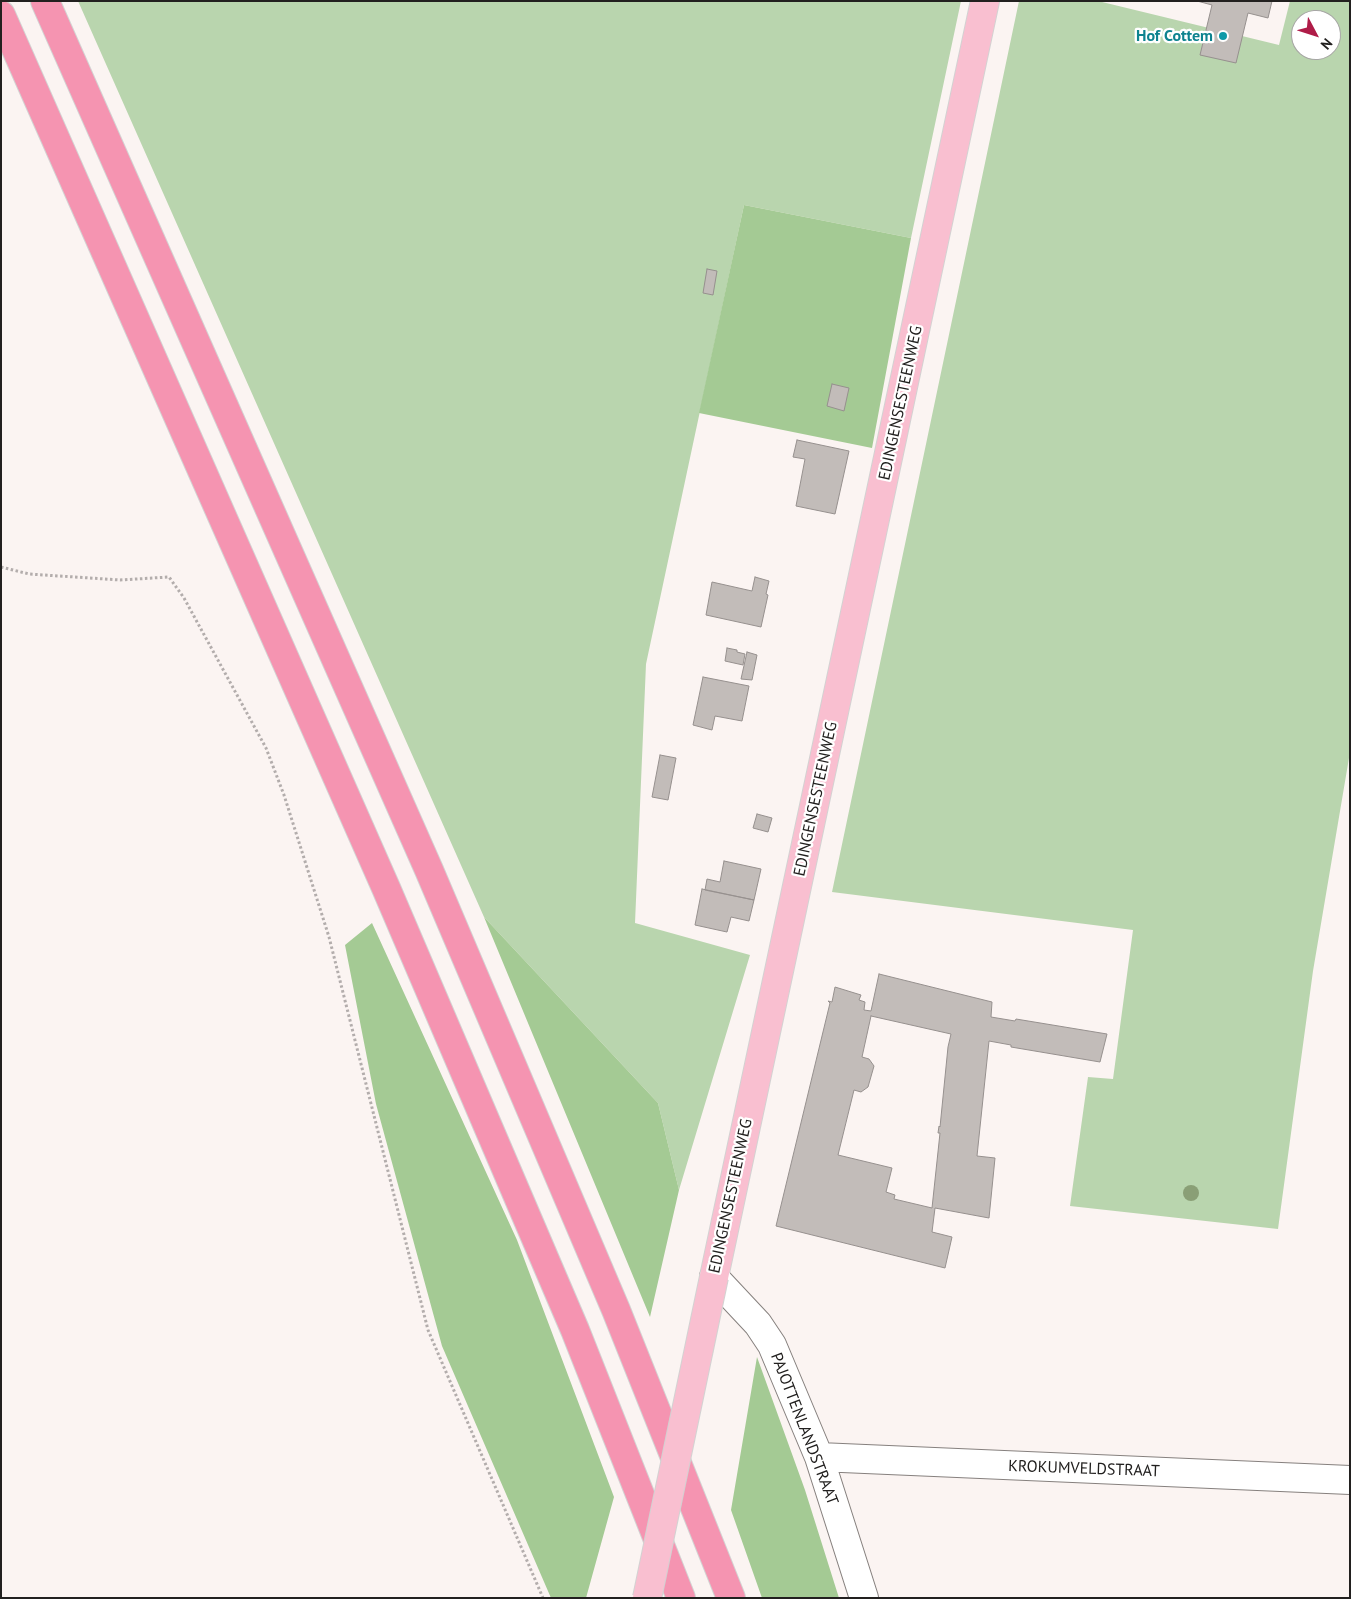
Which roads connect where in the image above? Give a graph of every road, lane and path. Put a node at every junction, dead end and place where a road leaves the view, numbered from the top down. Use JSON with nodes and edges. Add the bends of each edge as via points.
{"nodes":[{"id":1,"x":45,"y":1,"type":"edge"},
{"id":2,"x":985,"y":1,"type":"edge"},
{"id":3,"x":1,"y":15,"type":"edge"},
{"id":4,"x":1,"y":567,"type":"edge"},
{"id":5,"x":714,"y":1277,"type":"junction"},
{"id":6,"x":819,"y":1457,"type":"junction"},
{"id":7,"x":1350,"y":1480,"type":"edge"},
{"id":8,"x":543,"y":1598,"type":"edge"},
{"id":9,"x":647,"y":1598,"type":"edge"},
{"id":10,"x":681,"y":1598,"type":"edge"},
{"id":11,"x":731,"y":1598,"type":"edge"},
{"id":12,"x":864,"y":1598,"type":"edge"}],
"edges":[{"from":1,"to":11,"type":"highway","via":[[433,879],[616,1310]]},
{"from":2,"to":5,"type":"main road","name":"EDINGENSESTEENWEG"},
{"from":3,"to":10,"type":"highway","via":[[410,942],[575,1330]]},
{"from":4,"to":8,"type":"path","via":[[29,574],[120,580],[169,577],[184,598],[266,748],[329,937],[428,1330]]},
{"from":5,"to":6,"type":"street","name":"PAJOTTENLANDSTRAAT","via":[[758,1324],[772,1345]]},
{"from":5,"to":9,"type":"main road","name":"EDINGENSESTEENWEG","bridge":true},
{"from":6,"to":7,"type":"street","name":"KROKUMVELDSTRAAT"},
{"from":6,"to":12,"type":"street","name":"PAJOTTENLANDSTRAAT"}]}
